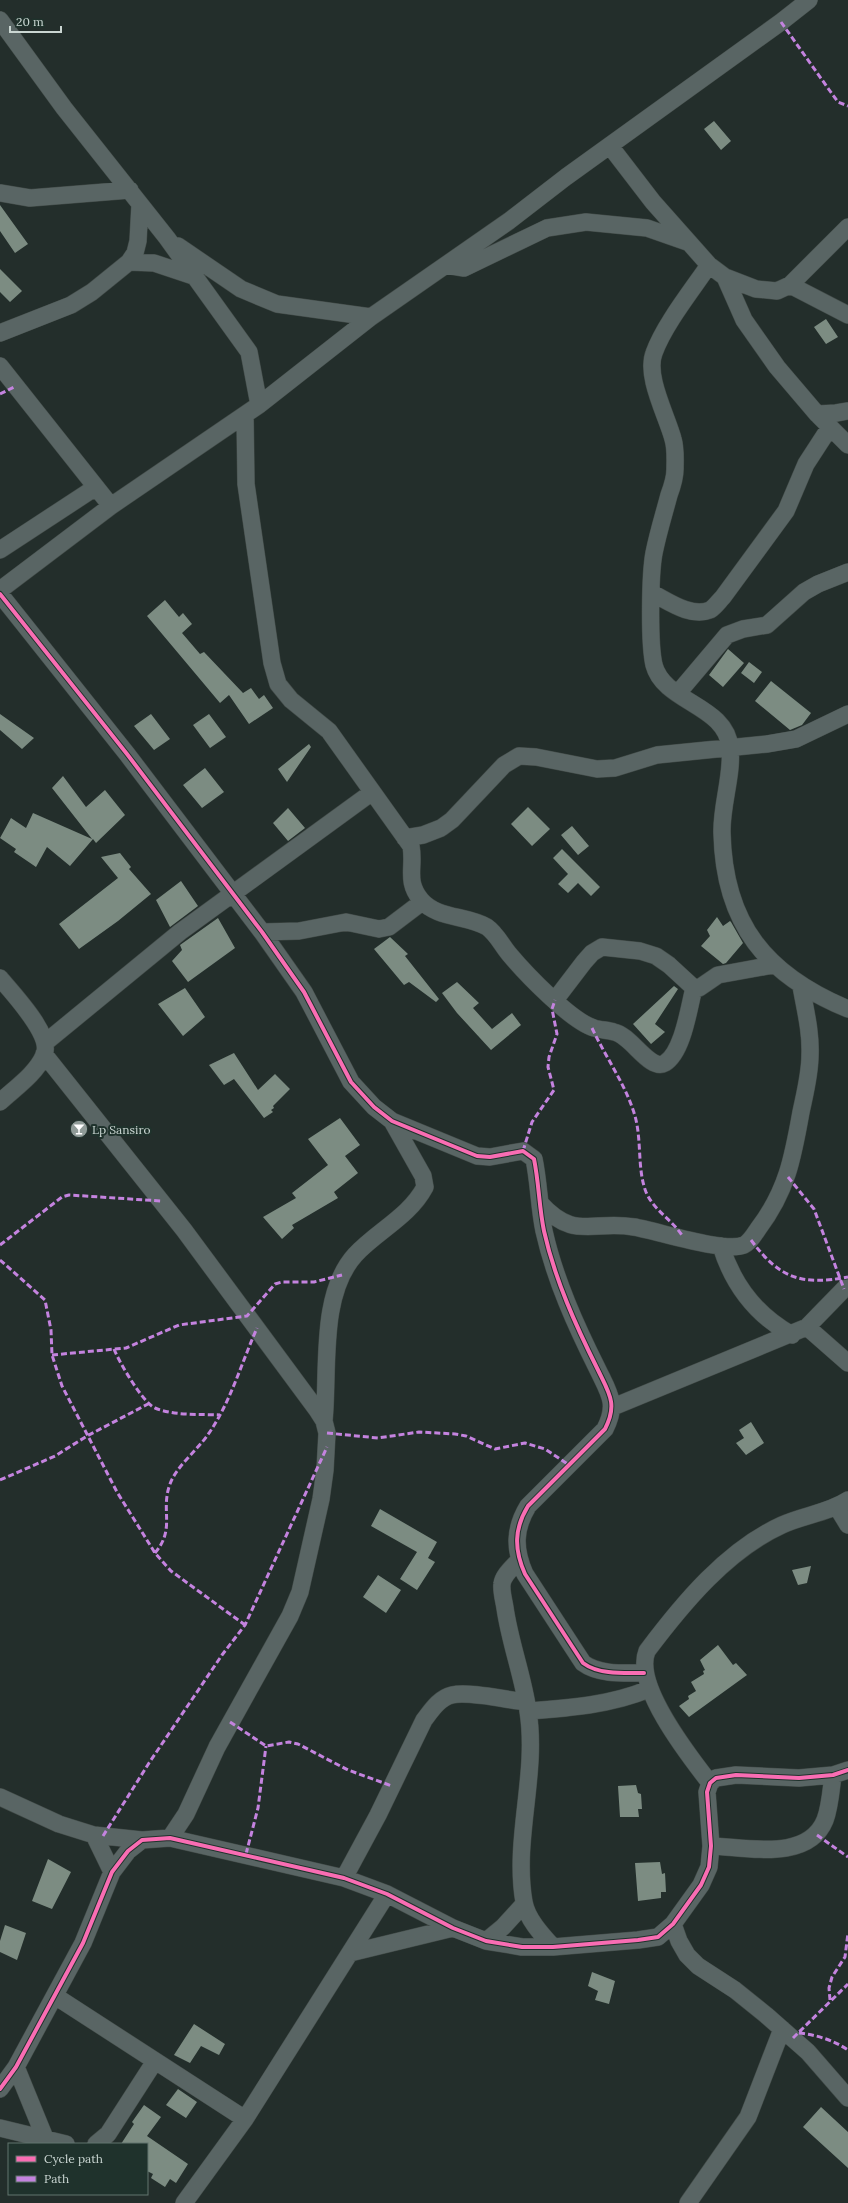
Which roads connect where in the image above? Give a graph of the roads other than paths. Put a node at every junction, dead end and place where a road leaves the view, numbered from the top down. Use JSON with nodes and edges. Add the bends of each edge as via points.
{"nodes":[{"id":1,"x":809,"y":0,"type":"edge"},
{"id":2,"x":0,"y":20,"type":"edge"},
{"id":3,"x":6,"y":42,"type":"edge"},
{"id":4,"x":610,"y":146,"type":"junction"},
{"id":5,"x":130,"y":190,"type":"junction"},
{"id":6,"x":0,"y":194,"type":"edge"},
{"id":7,"x":140,"y":204,"type":"junction"},
{"id":8,"x":509,"y":221,"type":"junction"},
{"id":9,"x":848,"y":226,"type":"edge"},
{"id":10,"x":534,"y":233,"type":"junction"},
{"id":11,"x":167,"y":238,"type":"junction"},
{"id":12,"x":689,"y":243,"type":"junction"},
{"id":13,"x":129,"y":262,"type":"junction"},
{"id":14,"x":446,"y":265,"type":"junction"},
{"id":15,"x":708,"y":265,"type":"junction"},
{"id":16,"x":193,"y":276,"type":"junction"},
{"id":17,"x":725,"y":278,"type":"junction"},
{"id":18,"x":790,"y":285,"type":"junction"},
{"id":19,"x":848,"y":315,"type":"edge"},
{"id":20,"x":371,"y":317,"type":"junction"},
{"id":21,"x":0,"y":333,"type":"edge"},
{"id":22,"x":0,"y":366,"type":"edge"},
{"id":23,"x":259,"y":405,"type":"junction"},
{"id":24,"x":848,"y":410,"type":"edge"},
{"id":25,"x":817,"y":414,"type":"junction"},
{"id":26,"x":245,"y":415,"type":"junction"},
{"id":27,"x":830,"y":427,"type":"junction"},
{"id":28,"x":848,"y":445,"type":"edge"},
{"id":29,"x":96,"y":487,"type":"junction"},
{"id":30,"x":110,"y":506,"type":"junction"},
{"id":31,"x":0,"y":550,"type":"edge"},
{"id":32,"x":848,"y":572,"type":"edge"},
{"id":33,"x":0,"y":590,"type":"edge"},
{"id":34,"x":652,"y":593,"type":"junction"},
{"id":35,"x":0,"y":594,"type":"edge"},
{"id":36,"x":678,"y":693,"type":"junction"},
{"id":37,"x":848,"y":714,"type":"edge"},
{"id":38,"x":730,"y":747,"type":"junction"},
{"id":39,"x":371,"y":793,"type":"junction"},
{"id":40,"x":405,"y":838,"type":"junction"},
{"id":41,"x":232,"y":894,"type":"junction"},
{"id":42,"x":422,"y":902,"type":"junction"},
{"id":43,"x":262,"y":932,"type":"junction"},
{"id":44,"x":773,"y":965,"type":"junction"},
{"id":45,"x":0,"y":978,"type":"edge"},
{"id":46,"x":800,"y":986,"type":"junction"},
{"id":47,"x":694,"y":988,"type":"junction"},
{"id":48,"x":555,"y":1000,"type":"junction"},
{"id":49,"x":848,"y":1009,"type":"edge"},
{"id":50,"x":45,"y":1048,"type":"junction"},
{"id":51,"x":0,"y":1102,"type":"edge"},
{"id":52,"x":392,"y":1121,"type":"junction"},
{"id":53,"x":540,"y":1203,"type":"junction"},
{"id":54,"x":720,"y":1246,"type":"junction"},
{"id":55,"x":848,"y":1288,"type":"edge"},
{"id":56,"x":800,"y":1331,"type":"junction"},
{"id":57,"x":848,"y":1364,"type":"edge"},
{"id":58,"x":613,"y":1407,"type":"junction"},
{"id":59,"x":324,"y":1420,"type":"junction"},
{"id":60,"x":842,"y":1504,"type":"edge"},
{"id":61,"x":848,"y":1525,"type":"edge"},
{"id":62,"x":519,"y":1560,"type":"junction"},
{"id":63,"x":647,"y":1681,"type":"junction"},
{"id":64,"x":527,"y":1707,"type":"junction"},
{"id":65,"x":841,"y":1772,"type":"edge"},
{"id":66,"x":710,"y":1783,"type":"junction"},
{"id":67,"x":0,"y":1797,"type":"edge"},
{"id":68,"x":94,"y":1835,"type":"junction"},
{"id":69,"x":170,"y":1838,"type":"junction"},
{"id":70,"x":142,"y":1840,"type":"junction"},
{"id":71,"x":711,"y":1846,"type":"junction"},
{"id":72,"x":112,"y":1872,"type":"junction"},
{"id":73,"x":344,"y":1878,"type":"junction"},
{"id":74,"x":387,"y":1894,"type":"junction"},
{"id":75,"x":524,"y":1904,"type":"junction"},
{"id":76,"x":673,"y":1924,"type":"junction"},
{"id":77,"x":453,"y":1928,"type":"junction"},
{"id":78,"x":486,"y":1941,"type":"junction"},
{"id":79,"x":553,"y":1947,"type":"junction"},
{"id":80,"x":350,"y":1953,"type":"junction"},
{"id":81,"x":55,"y":1996,"type":"junction"},
{"id":82,"x":782,"y":2029,"type":"junction"},
{"id":83,"x":155,"y":2061,"type":"junction"},
{"id":84,"x":16,"y":2067,"type":"junction"},
{"id":85,"x":0,"y":2089,"type":"edge"},
{"id":86,"x":848,"y":2098,"type":"edge"},
{"id":87,"x":245,"y":2119,"type":"junction"},
{"id":88,"x":0,"y":2128,"type":"edge"},
{"id":89,"x":45,"y":2138,"type":"junction"},
{"id":90,"x":62,"y":2143,"type":"edge"},
{"id":91,"x":97,"y":2143,"type":"edge"},
{"id":92,"x":184,"y":2203,"type":"edge"},
{"id":93,"x":688,"y":2203,"type":"edge"}],
"edges":[{"from":1,"to":4,"type":"street"},
{"from":2,"to":3,"type":"street"},
{"from":3,"to":5,"type":"street","via":[[64,108]]},
{"from":4,"to":8,"type":"street"},
{"from":4,"to":12,"type":"street","via":[[653,202]]},
{"from":5,"to":6,"type":"street","via":[[30,198]]},
{"from":5,"to":7,"type":"street"},
{"from":7,"to":11,"type":"street"},
{"from":7,"to":13,"type":"street","via":[[138,240]]},
{"from":8,"to":10,"type":"street"},
{"from":8,"to":14,"type":"street"},
{"from":9,"to":18,"type":"street"},
{"from":10,"to":12,"type":"street","via":[[547,228],[586,222],[647,228]]},
{"from":10,"to":14,"type":"street","via":[[464,268]]},
{"from":11,"to":16,"type":"street"},
{"from":11,"to":20,"type":"street","via":[[240,289],[277,304]]},
{"from":12,"to":15,"type":"street"},
{"from":13,"to":16,"type":"street","via":[[154,263]]},
{"from":13,"to":21,"type":"street","via":[[92,292],[71,305]]},
{"from":14,"to":20,"type":"street"},
{"from":15,"to":17,"type":"street"},
{"from":15,"to":34,"type":"street","via":[[653,354],[652,373],[674,442],[675,472],[654,555]]},
{"from":16,"to":23,"type":"street","via":[[250,352]]},
{"from":17,"to":18,"type":"street","via":[[756,289],[777,291]]},
{"from":17,"to":25,"type":"street","via":[[744,320],[777,367]]},
{"from":18,"to":19,"type":"street"},
{"from":20,"to":23,"type":"street"},
{"from":22,"to":29,"type":"street"},
{"from":23,"to":26,"type":"street"},
{"from":24,"to":25,"type":"street","via":[[836,414]]},
{"from":25,"to":27,"type":"street"},
{"from":26,"to":30,"type":"street"},
{"from":26,"to":39,"type":"street","via":[[246,484],[272,663],[278,684],[291,700],[329,731]]},
{"from":27,"to":28,"type":"street"},
{"from":27,"to":34,"type":"street","via":[[806,464],[786,511],[723,597],[711,609],[700,613],[685,609]]},
{"from":29,"to":30,"type":"street"},
{"from":29,"to":31,"type":"street"},
{"from":30,"to":33,"type":"street"},
{"from":32,"to":36,"type":"street","via":[[804,592],[767,625],[727,635]]},
{"from":34,"to":36,"type":"street","via":[[654,667],[663,681]]},
{"from":35,"to":41,"type":"street","via":[[127,754]]},
{"from":36,"to":38,"type":"street","via":[[724,728]]},
{"from":37,"to":38,"type":"street","via":[[796,740]]},
{"from":38,"to":40,"type":"street","via":[[657,755],[596,769],[519,756],[504,765],[452,820],[435,830]]},
{"from":38,"to":44,"type":"street","via":[[722,833],[730,894],[742,926]]},
{"from":39,"to":40,"type":"street"},
{"from":39,"to":41,"type":"street"},
{"from":40,"to":42,"type":"street","via":[[411,846],[410,880]]},
{"from":41,"to":43,"type":"street"},
{"from":41,"to":50,"type":"street","via":[[180,932]]},
{"from":42,"to":43,"type":"street","via":[[389,927],[379,929],[346,922],[299,931]]},
{"from":42,"to":48,"type":"street","via":[[438,912],[488,928],[530,977]]},
{"from":43,"to":52,"type":"street","via":[[304,992],[351,1082],[374,1107]]},
{"from":44,"to":46,"type":"street"},
{"from":44,"to":47,"type":"street","via":[[718,975],[699,988]]},
{"from":45,"to":50,"type":"street","via":[[37,1026]]},
{"from":46,"to":49,"type":"street"},
{"from":46,"to":54,"type":"street","via":[[809,1026],[810,1055],[788,1176],[775,1203],[751,1240],[736,1247]]},
{"from":47,"to":48,"type":"street","via":[[656,956],[640,951],[602,947],[584,962]]},
{"from":47,"to":48,"type":"street","via":[[683,1032],[676,1048],[665,1063],[658,1065],[651,1062],[624,1036],[592,1028]]},
{"from":50,"to":51,"type":"street","via":[[34,1070]]},
{"from":50,"to":59,"type":"street"},
{"from":52,"to":53,"type":"street","via":[[477,1156],[523,1151],[528,1153],[534,1159]]},
{"from":52,"to":59,"type":"street","via":[[423,1176],[425,1187],[410,1207],[354,1256],[342,1275],[330,1319]]},
{"from":53,"to":54,"type":"street","via":[[566,1225],[633,1226]]},
{"from":53,"to":58,"type":"street","via":[[555,1270]]},
{"from":54,"to":56,"type":"street","via":[[734,1278],[761,1314],[776,1326]]},
{"from":55,"to":56,"type":"street"},
{"from":56,"to":57,"type":"street"},
{"from":56,"to":58,"type":"street","via":[[745,1351]]},
{"from":58,"to":62,"type":"street","via":[[605,1429],[528,1506],[517,1533]]},
{"from":59,"to":69,"type":"street","via":[[327,1447],[321,1499],[300,1592],[290,1616],[217,1746],[186,1814]]},
{"from":60,"to":61,"type":"street"},
{"from":60,"to":63,"type":"street","via":[[783,1524],[757,1538],[727,1562],[702,1586],[651,1645],[644,1659]]},
{"from":62,"to":63,"type":"street","via":[[525,1574],[583,1663],[590,1668]]},
{"from":62,"to":64,"type":"street","via":[[501,1585]]},
{"from":63,"to":64,"type":"street","via":[[634,1695],[607,1702]]},
{"from":63,"to":66,"type":"street","via":[[688,1755]]},
{"from":64,"to":73,"type":"street","via":[[465,1695],[451,1696],[434,1706],[424,1720]]},
{"from":64,"to":75,"type":"street","via":[[530,1752],[521,1876]]},
{"from":65,"to":66,"type":"street","via":[[799,1778],[736,1774],[716,1778]]},
{"from":65,"to":71,"type":"street","via":[[825,1820],[817,1835],[806,1843],[786,1849]]},
{"from":66,"to":71,"type":"street","via":[[707,1792]]},
{"from":67,"to":68,"type":"street","via":[[59,1824]]},
{"from":68,"to":70,"type":"street"},
{"from":68,"to":72,"type":"street"},
{"from":69,"to":70,"type":"street"},
{"from":69,"to":73,"type":"street"},
{"from":70,"to":72,"type":"street","via":[[128,1851]]},
{"from":71,"to":76,"type":"street","via":[[709,1866],[702,1885]]},
{"from":72,"to":81,"type":"street","via":[[93,1921]]},
{"from":73,"to":74,"type":"street"},
{"from":74,"to":77,"type":"street"},
{"from":74,"to":80,"type":"street"},
{"from":75,"to":78,"type":"street"},
{"from":75,"to":79,"type":"street","via":[[530,1918]]},
{"from":76,"to":79,"type":"street","via":[[658,1937]]},
{"from":76,"to":82,"type":"street","via":[[686,1955],[753,2003]]},
{"from":77,"to":78,"type":"street"},
{"from":77,"to":80,"type":"street"},
{"from":78,"to":79,"type":"street","via":[[522,1947]]},
{"from":80,"to":87,"type":"street"},
{"from":81,"to":83,"type":"street"},
{"from":81,"to":84,"type":"street"},
{"from":82,"to":86,"type":"street","via":[[808,2052]]},
{"from":82,"to":93,"type":"street","via":[[748,2117]]},
{"from":83,"to":87,"type":"street"},
{"from":83,"to":91,"type":"street","via":[[108,2134]]},
{"from":84,"to":85,"type":"street"},
{"from":84,"to":89,"type":"street"},
{"from":87,"to":92,"type":"street"},
{"from":88,"to":89,"type":"street"},
{"from":89,"to":90,"type":"street"}]}
